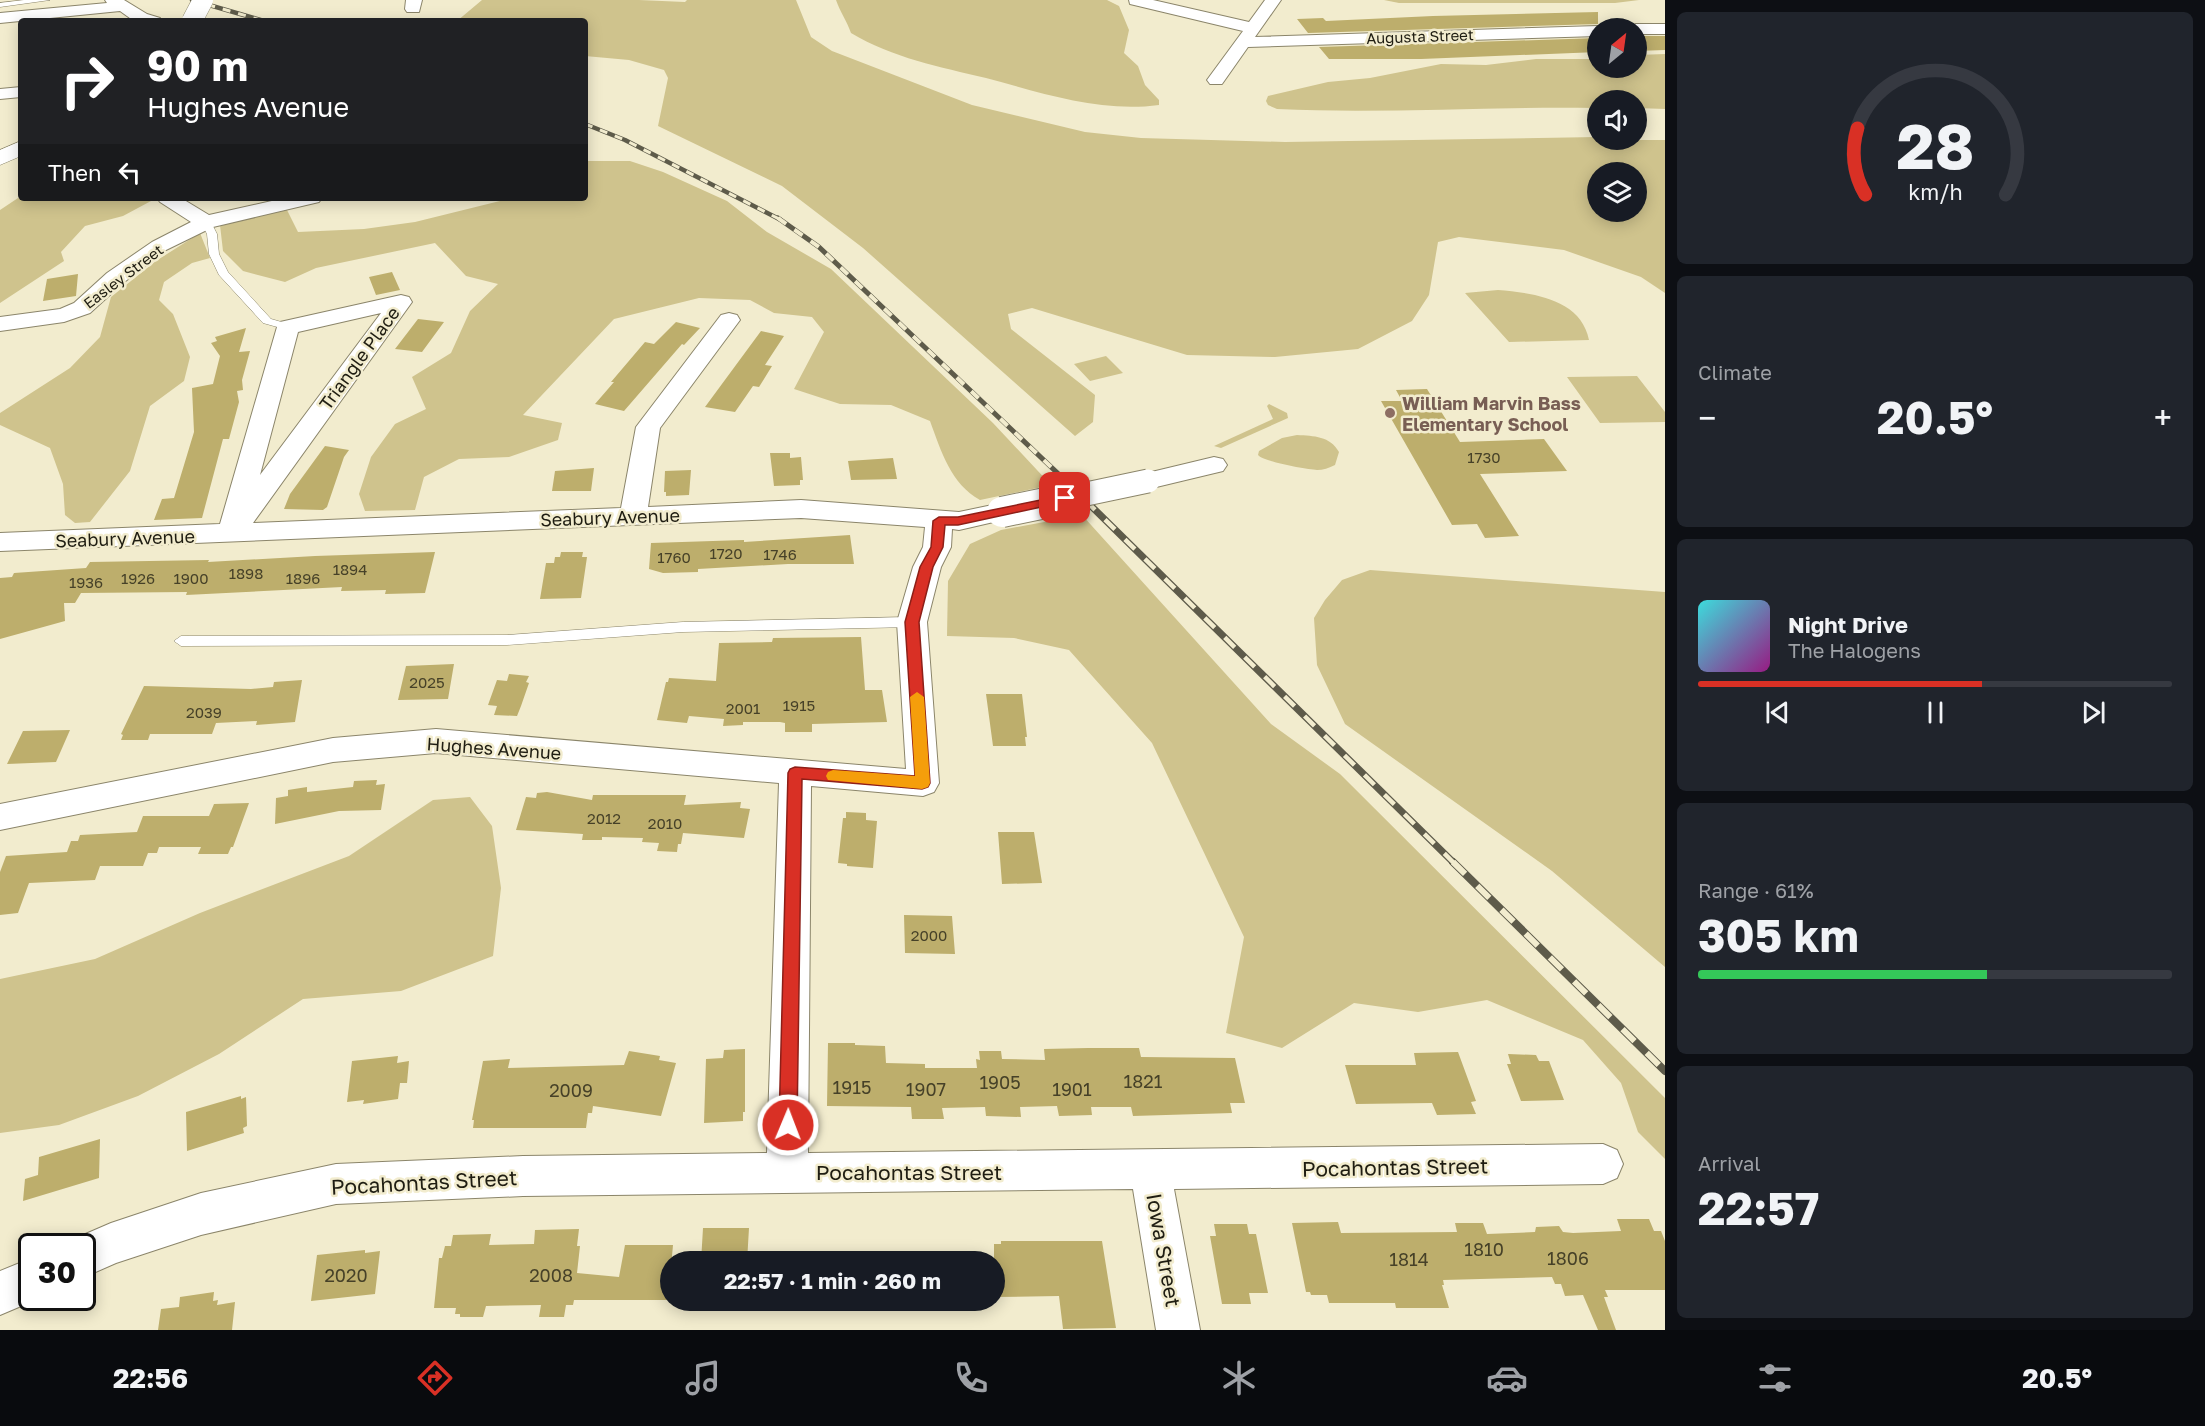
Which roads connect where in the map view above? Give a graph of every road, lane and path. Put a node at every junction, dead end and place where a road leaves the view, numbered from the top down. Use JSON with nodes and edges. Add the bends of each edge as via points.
{"nodes":[{"id":1,"x":46,"y":0,"type":"edge"},
{"id":2,"x":203,"y":0,"type":"edge"},
{"id":3,"x":1273,"y":0,"type":"edge"},
{"id":4,"x":1136,"y":1,"type":"edge"},
{"id":5,"x":119,"y":3,"type":"edge"},
{"id":6,"x":0,"y":9,"type":"edge"},
{"id":7,"x":141,"y":18,"type":"edge"},
{"id":8,"x":194,"y":18,"type":"edge"},
{"id":9,"x":1665,"y":28,"type":"edge"},
{"id":10,"x":1647,"y":29,"type":"edge"},
{"id":11,"x":1587,"y":31,"type":"edge"},
{"id":12,"x":1248,"y":35,"type":"junction"},
{"id":13,"x":1216,"y":80,"type":"dead end"},
{"id":14,"x":18,"y":92,"type":"edge"},
{"id":15,"x":0,"y":94,"type":"edge"},
{"id":16,"x":18,"y":149,"type":"edge"},
{"id":17,"x":0,"y":159,"type":"edge"},
{"id":18,"x":172,"y":201,"type":"edge"},
{"id":19,"x":299,"y":201,"type":"edge"},
{"id":20,"x":206,"y":222,"type":"junction"},
{"id":21,"x":729,"y":320,"type":"dead end"},
{"id":22,"x":0,"y":324,"type":"edge"},
{"id":23,"x":288,"y":327,"type":"junction"},
{"id":24,"x":1214,"y":465,"type":"dead end"},
{"id":25,"x":633,"y":516,"type":"junction"},
{"id":26,"x":939,"y":521,"type":"junction"},
{"id":27,"x":231,"y":534,"type":"junction"},
{"id":28,"x":0,"y":542,"type":"edge"},
{"id":29,"x":912,"y":622,"type":"junction"},
{"id":30,"x":182,"y":641,"type":"dead end"},
{"id":31,"x":795,"y":773,"type":"junction"},
{"id":32,"x":0,"y":817,"type":"edge"},
{"id":33,"x":1603,"y":1164,"type":"dead end"},
{"id":34,"x":1150,"y":1170,"type":"junction"},
{"id":35,"x":787,"y":1173,"type":"junction"},
{"id":36,"x":96,"y":1251,"type":"edge"},
{"id":37,"x":18,"y":1285,"type":"edge"},
{"id":38,"x":0,"y":1293,"type":"edge"},
{"id":39,"x":1178,"y":1330,"type":"edge"}],
"edges":[{"from":1,"to":6,"type":"lane"},
{"from":2,"to":8,"type":"main road","bridge":true},
{"from":3,"to":12,"type":"street"},
{"from":4,"to":12,"type":"street","name":"Augusta Street"},
{"from":5,"to":6,"type":"street"},
{"from":5,"to":7,"type":"street"},
{"from":9,"to":10,"type":"street"},
{"from":11,"to":12,"type":"street","name":"Augusta Street"},
{"from":12,"to":13,"type":"street"},
{"from":14,"to":15,"type":"street"},
{"from":16,"to":17,"type":"main road"},
{"from":18,"to":20,"type":"street"},
{"from":19,"to":20,"type":"street","name":"Easley Street"},
{"from":20,"to":22,"type":"street","name":"Easley Street","via":[[159,246],[82,308],[64,315]]},
{"from":20,"to":23,"type":"lane","via":[[223,273],[267,321]]},
{"from":21,"to":25,"type":"street","via":[[648,427]]},
{"from":23,"to":27,"type":"street"},
{"from":23,"to":27,"type":"street","name":"Triangle Place","via":[[401,302]]},
{"from":24,"to":26,"type":"street","name":"Seabury Avenue","bridge":true,"via":[[958,521]]},
{"from":25,"to":26,"type":"street","name":"Seabury Avenue","via":[[801,509]]},
{"from":25,"to":27,"type":"street","name":"Seabury Avenue"},
{"from":26,"to":29,"type":"street","via":[[937,547],[927,567]]},
{"from":27,"to":28,"type":"street","name":"Seabury Avenue"},
{"from":29,"to":30,"type":"lane","via":[[683,627],[507,640]]},
{"from":29,"to":31,"type":"street","name":"Hughes Avenue","via":[[922,783]]},
{"from":31,"to":32,"type":"street","name":"Hughes Avenue","via":[[436,741],[333,750]]},
{"from":31,"to":35,"type":"street"},
{"from":33,"to":34,"type":"street","name":"Pocahontas Street"},
{"from":34,"to":35,"type":"street","name":"Pocahontas Street"},
{"from":34,"to":39,"type":"street","name":"Iowa Street"},
{"from":35,"to":36,"type":"street","name":"Pocahontas Street","via":[[523,1176],[336,1184],[201,1214]]},
{"from":37,"to":38,"type":"street"}]}
